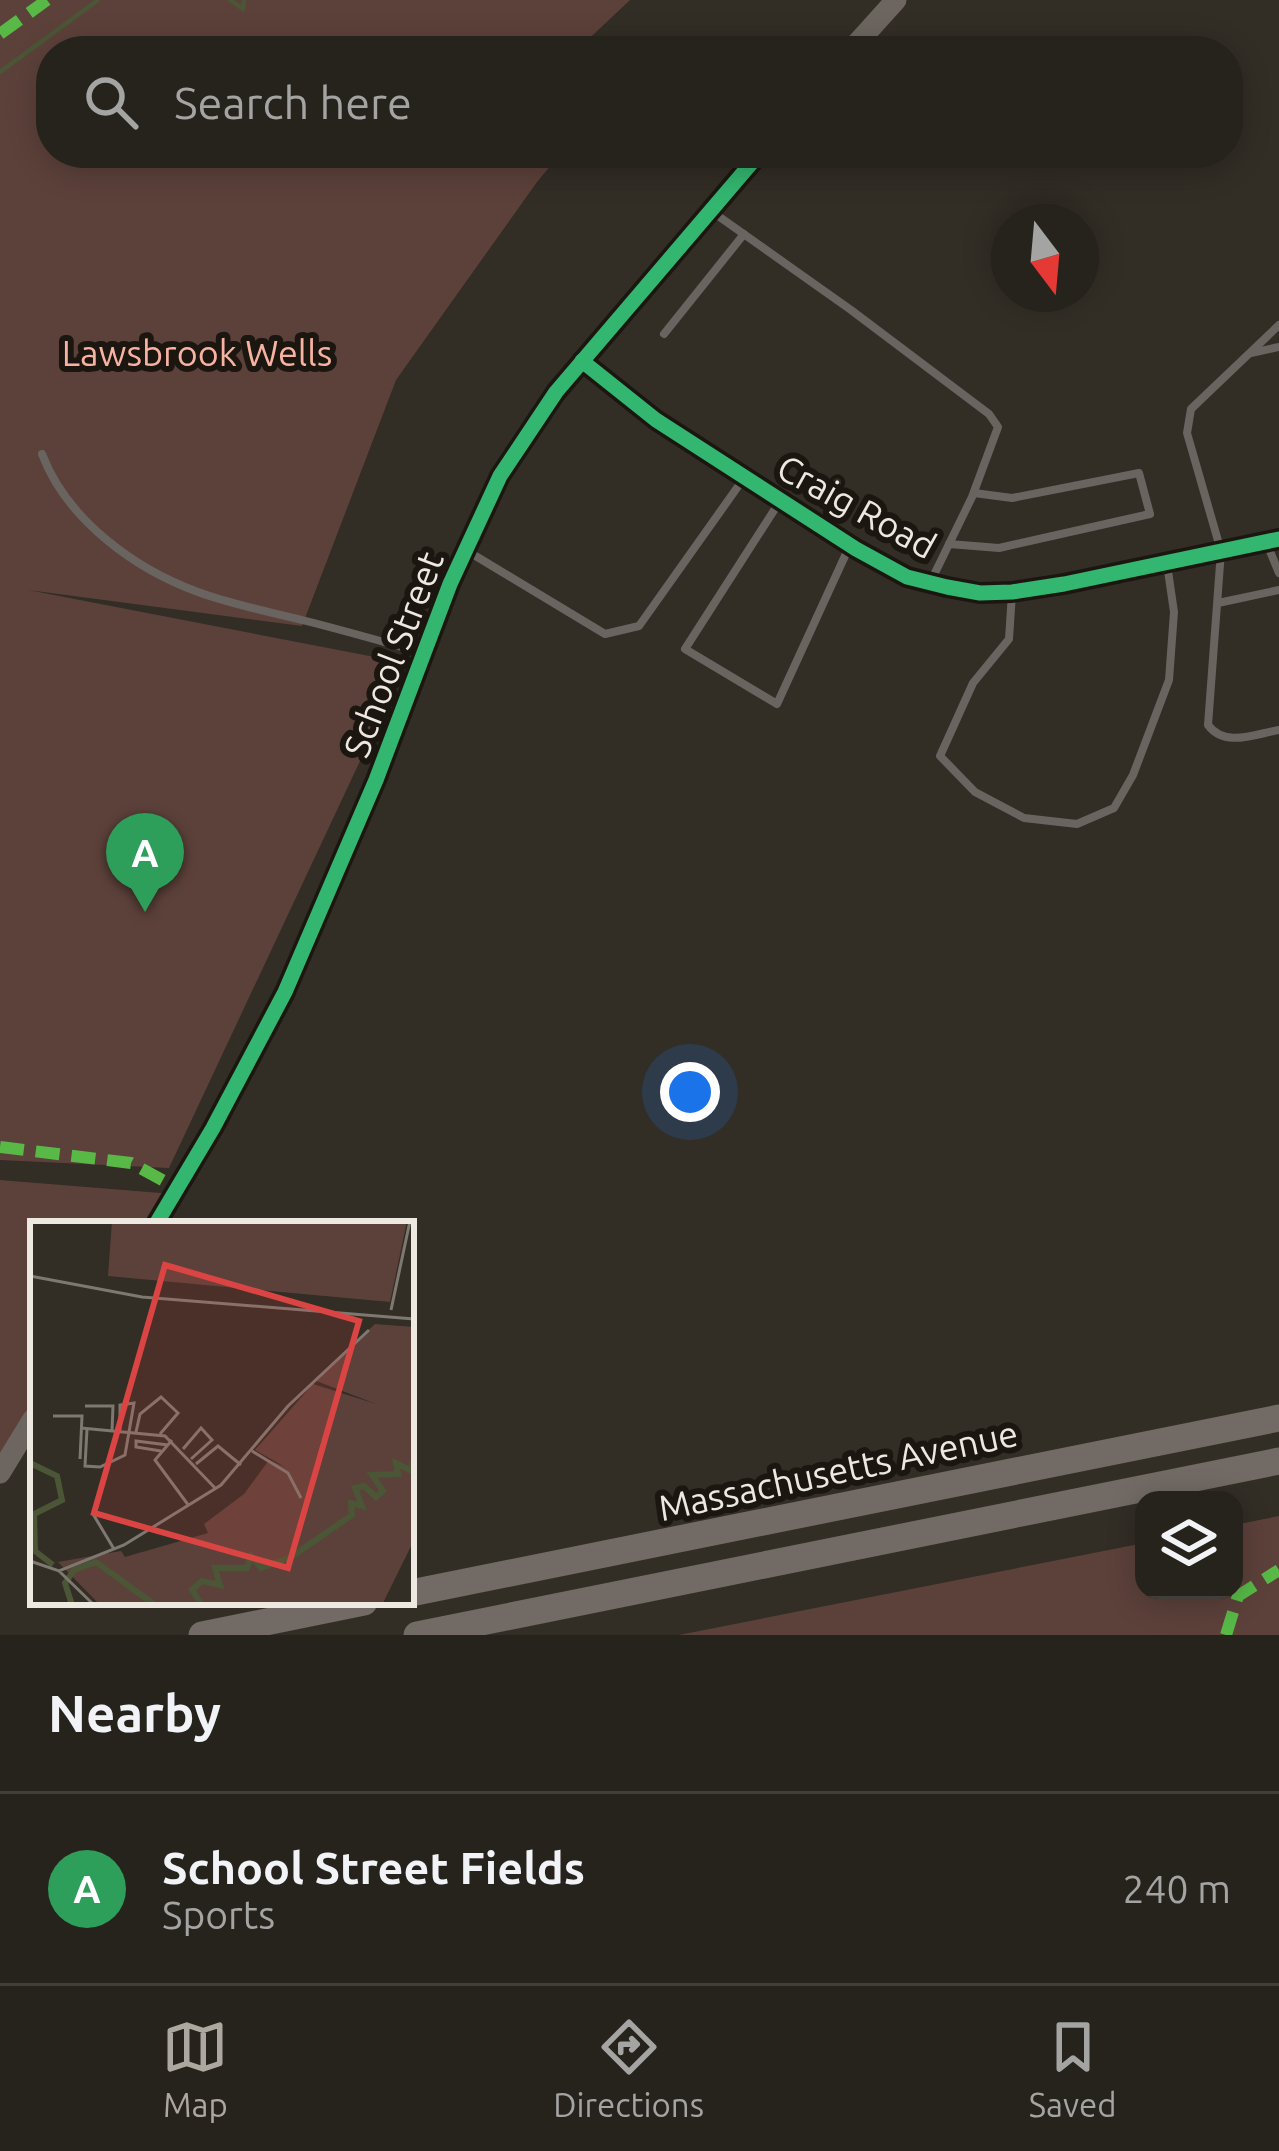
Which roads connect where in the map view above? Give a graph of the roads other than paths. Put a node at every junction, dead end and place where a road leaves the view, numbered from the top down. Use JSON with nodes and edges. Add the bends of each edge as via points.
{"nodes":[{"id":1,"x":896,"y":0,"type":"edge"},
{"id":2,"x":864,"y":36,"type":"edge"},
{"id":3,"x":747,"y":168,"type":"edge"},
{"id":4,"x":710,"y":210,"type":"junction"},
{"id":5,"x":744,"y":234,"type":"junction"},
{"id":6,"x":1279,"y":325,"type":"edge"},
{"id":7,"x":664,"y":334,"type":"dead end"},
{"id":8,"x":1279,"y":347,"type":"edge"},
{"id":9,"x":1249,"y":353,"type":"junction"},
{"id":10,"x":582,"y":361,"type":"junction"},
{"id":11,"x":42,"y":454,"type":"dead end"},
{"id":12,"x":745,"y":477,"type":"junction"},
{"id":13,"x":974,"y":493,"type":"junction"},
{"id":14,"x":781,"y":500,"type":"junction"},
{"id":15,"x":1273,"y":541,"type":"edge"},
{"id":16,"x":950,"y":544,"type":"junction"},
{"id":17,"x":850,"y":545,"type":"junction"},
{"id":18,"x":464,"y":550,"type":"junction"},
{"id":19,"x":1221,"y":551,"type":"junction"},
{"id":20,"x":1166,"y":562,"type":"junction"},
{"id":21,"x":1279,"y":573,"type":"edge"},
{"id":22,"x":931,"y":583,"type":"junction"},
{"id":23,"x":1279,"y":590,"type":"edge"},
{"id":24,"x":1012,"y":592,"type":"junction"},
{"id":25,"x":1218,"y":603,"type":"junction"},
{"id":26,"x":425,"y":653,"type":"junction"},
{"id":27,"x":1279,"y":730,"type":"edge"},
{"id":28,"x":158,"y":1221,"type":"edge"},
{"id":29,"x":1279,"y":1418,"type":"edge"},
{"id":30,"x":30,"y":1424,"type":"edge"},
{"id":31,"x":1279,"y":1461,"type":"edge"},
{"id":32,"x":0,"y":1473,"type":"edge"},
{"id":33,"x":414,"y":1591,"type":"edge"},
{"id":34,"x":349,"y":1605,"type":"edge"},
{"id":35,"x":202,"y":1635,"type":"edge"},
{"id":36,"x":417,"y":1635,"type":"edge"}],
"edges":[{"from":1,"to":2,"type":"street"},
{"from":3,"to":4,"type":"street","name":"School Street"},
{"from":4,"to":5,"type":"lane"},
{"from":4,"to":10,"type":"street","name":"School Street"},
{"from":5,"to":7,"type":"lane"},
{"from":5,"to":13,"type":"lane","via":[[988,414],[998,428]]},
{"from":6,"to":9,"type":"lane"},
{"from":8,"to":9,"type":"lane"},
{"from":9,"to":19,"type":"lane","via":[[1191,409],[1187,433]]},
{"from":10,"to":12,"type":"street","name":"Craig Road"},
{"from":10,"to":18,"type":"street","name":"School Street","via":[[524,436]]},
{"from":11,"to":26,"type":"lane","via":[[96,530],[167,580]]},
{"from":12,"to":14,"type":"street","name":"Craig Road"},
{"from":12,"to":18,"type":"lane","via":[[639,626],[605,634]]},
{"from":13,"to":16,"type":"lane"},
{"from":13,"to":16,"type":"lane","via":[[1012,497],[1139,473],[1150,514],[999,548]]},
{"from":14,"to":17,"type":"street","name":"Craig Road"},
{"from":14,"to":17,"type":"lane","via":[[685,649],[777,704]]},
{"from":15,"to":19,"type":"street","name":"Craig Road"},
{"from":15,"to":21,"type":"lane"},
{"from":16,"to":22,"type":"lane"},
{"from":17,"to":22,"type":"street","name":"Craig Road"},
{"from":18,"to":26,"type":"street","name":"School Street"},
{"from":19,"to":20,"type":"street","name":"Craig Road"},
{"from":19,"to":25,"type":"lane"},
{"from":20,"to":24,"type":"street","name":"Craig Road"},
{"from":20,"to":24,"type":"lane","via":[[1174,611],[1169,680],[1114,808],[1077,824],[1024,818],[975,792],[940,756],[973,683],[1009,638]]},
{"from":22,"to":24,"type":"street","name":"Craig Road"},
{"from":23,"to":25,"type":"lane"},
{"from":25,"to":27,"type":"lane","via":[[1208,724],[1225,738]]},
{"from":26,"to":28,"type":"street","name":"School Street","via":[[285,992]]},
{"from":29,"to":33,"type":"highway","name":"Massachusetts Avenue"},
{"from":30,"to":32,"type":"street"},
{"from":31,"to":36,"type":"highway"},
{"from":34,"to":35,"type":"highway"}]}
